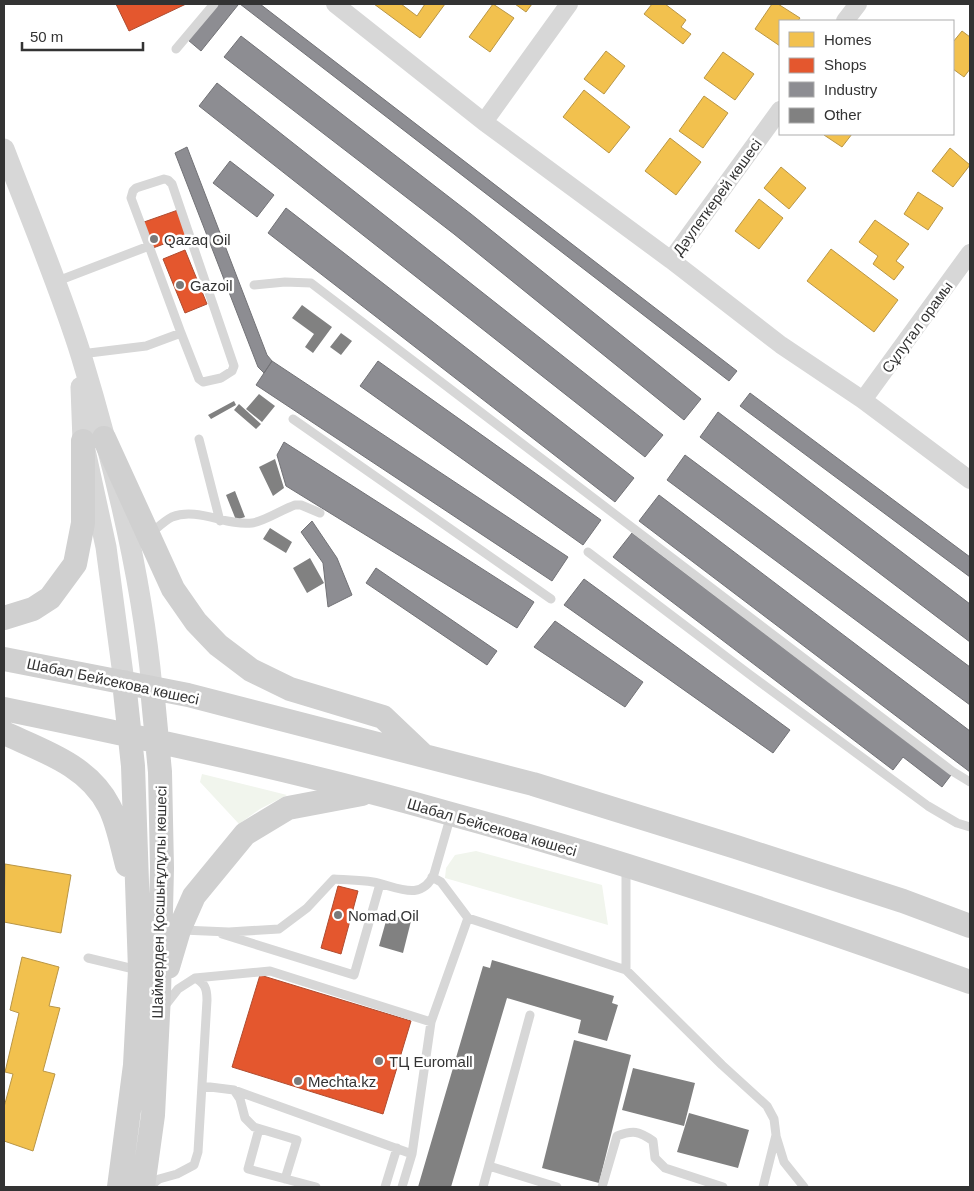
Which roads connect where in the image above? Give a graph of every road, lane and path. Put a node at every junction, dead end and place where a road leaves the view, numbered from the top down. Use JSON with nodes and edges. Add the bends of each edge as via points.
{"nodes":[{"id":1,"x":214,"y":4,"type":"edge"},
{"id":2,"x":335,"y":4,"type":"edge"},
{"id":3,"x":569,"y":4,"type":"edge"},
{"id":4,"x":858,"y":4,"type":"edge"},
{"id":5,"x":846,"y":20,"type":"edge"},
{"id":6,"x":176,"y":48,"type":"dead end"},
{"id":7,"x":779,"y":111,"type":"edge"},
{"id":8,"x":484,"y":122,"type":"junction"},
{"id":9,"x":4,"y":149,"type":"edge"},
{"id":10,"x":150,"y":246,"type":"junction"},
{"id":11,"x":970,"y":253,"type":"edge"},
{"id":12,"x":671,"y":260,"type":"junction"},
{"id":13,"x":55,"y":282,"type":"junction"},
{"id":14,"x":254,"y":284,"type":"dead end"},
{"id":15,"x":181,"y":333,"type":"junction"},
{"id":16,"x":81,"y":354,"type":"junction"},
{"id":17,"x":863,"y":400,"type":"junction"},
{"id":18,"x":293,"y":419,"type":"dead end"},
{"id":19,"x":199,"y":439,"type":"dead end"},
{"id":20,"x":93,"y":440,"type":"junction"},
{"id":21,"x":970,"y":480,"type":"edge"},
{"id":22,"x":320,"y":513,"type":"dead end"},
{"id":23,"x":220,"y":521,"type":"junction"},
{"id":24,"x":148,"y":536,"type":"junction"},
{"id":25,"x":588,"y":552,"type":"dead end"},
{"id":26,"x":552,"y":599,"type":"dead end"},
{"id":27,"x":4,"y":618,"type":"edge"},
{"id":28,"x":4,"y":659,"type":"edge"},
{"id":29,"x":124,"y":682,"type":"junction"},
{"id":30,"x":152,"y":688,"type":"junction"},
{"id":31,"x":4,"y":709,"type":"edge"},
{"id":32,"x":4,"y":733,"type":"edge"},
{"id":33,"x":130,"y":736,"type":"junction"},
{"id":34,"x":157,"y":741,"type":"junction"},
{"id":35,"x":425,"y":756,"type":"junction"},
{"id":36,"x":970,"y":782,"type":"edge"},
{"id":37,"x":370,"y":792,"type":"junction"},
{"id":38,"x":452,"y":814,"type":"junction"},
{"id":39,"x":970,"y":828,"type":"edge"},
{"id":40,"x":626,"y":866,"type":"junction"},
{"id":41,"x":432,"y":878,"type":"junction"},
{"id":42,"x":380,"y":884,"type":"junction"},
{"id":43,"x":136,"y":898,"type":"junction"},
{"id":44,"x":468,"y":918,"type":"junction"},
{"id":45,"x":970,"y":926,"type":"edge"},
{"id":46,"x":179,"y":930,"type":"junction"},
{"id":47,"x":212,"y":931,"type":"junction"},
{"id":48,"x":88,"y":958,"type":"dead end"},
{"id":49,"x":140,"y":970,"type":"junction"},
{"id":50,"x":626,"y":970,"type":"junction"},
{"id":51,"x":195,"y":978,"type":"junction"},
{"id":52,"x":970,"y":982,"type":"edge"},
{"id":53,"x":158,"y":1005,"type":"junction"},
{"id":54,"x":530,"y":1015,"type":"dead end"},
{"id":55,"x":431,"y":1022,"type":"junction"},
{"id":56,"x":202,"y":1086,"type":"junction"},
{"id":57,"x":234,"y":1090,"type":"junction"},
{"id":58,"x":260,"y":1129,"type":"junction"},
{"id":59,"x":776,"y":1135,"type":"junction"},
{"id":60,"x":397,"y":1148,"type":"junction"},
{"id":61,"x":412,"y":1154,"type":"junction"},
{"id":62,"x":489,"y":1166,"type":"junction"},
{"id":63,"x":285,"y":1179,"type":"junction"},
{"id":64,"x":119,"y":1187,"type":"edge"},
{"id":65,"x":142,"y":1187,"type":"edge"},
{"id":66,"x":149,"y":1187,"type":"edge"},
{"id":67,"x":316,"y":1187,"type":"edge"},
{"id":68,"x":385,"y":1187,"type":"edge"},
{"id":69,"x":402,"y":1187,"type":"edge"},
{"id":70,"x":483,"y":1187,"type":"edge"},
{"id":71,"x":556,"y":1187,"type":"edge"},
{"id":72,"x":602,"y":1187,"type":"edge"},
{"id":73,"x":723,"y":1187,"type":"edge"},
{"id":74,"x":763,"y":1187,"type":"edge"},
{"id":75,"x":804,"y":1187,"type":"edge"}],
"edges":[{"from":1,"to":6,"type":"lane"},
{"from":2,"to":8,"type":"street"},
{"from":3,"to":8,"type":"street"},
{"from":4,"to":5,"type":"street"},
{"from":7,"to":12,"type":"street","name":"Дәулеткерей көшесі"},
{"from":8,"to":12,"type":"street"},
{"from":9,"to":13,"type":"street","name":"Шаймерден Қосшығұлұлы көшесі"},
{"from":10,"to":13,"type":"lane"},
{"from":10,"to":15,"type":"lane"},
{"from":10,"to":15,"type":"lane","via":[[131,198],[136,188],[164,179],[172,184],[234,366],[232,371],[203,382]]},
{"from":11,"to":17,"type":"street","name":"Сұлутал орамы"},
{"from":12,"to":17,"type":"street","via":[[781,345]]},
{"from":13,"to":16,"type":"street","name":"Шаймерден Қосшығұлұлы көшесі"},
{"from":14,"to":36,"type":"lane","via":[[311,283]]},
{"from":15,"to":16,"type":"lane","via":[[146,346]]},
{"from":16,"to":20,"type":"street","name":"Шаймерден Қосшығұлұлы көшесі"},
{"from":17,"to":21,"type":"street"},
{"from":18,"to":26,"type":"lane"},
{"from":19,"to":23,"type":"lane"},
{"from":20,"to":24,"type":"main road"},
{"from":20,"to":27,"type":"main road","via":[[75,564],[50,598],[33,609]]},
{"from":20,"to":29,"type":"street","name":"Шаймерден Қосшығұлұлы көшесі"},
{"from":20,"to":30,"type":"street","name":"Шаймерден Қосшығұлұлы көшесі","via":[[130,542]]},
{"from":22,"to":23,"type":"lane","via":[[295,505],[255,523]]},
{"from":23,"to":24,"type":"lane","via":[[194,514],[171,518]]},
{"from":24,"to":35,"type":"main road","via":[[173,588],[196,622],[218,645],[251,670],[290,689],[383,717]]},
{"from":25,"to":39,"type":"lane","via":[[928,806]]},
{"from":28,"to":29,"type":"main road","name":"Шабал Бейсекова көшесі"},
{"from":29,"to":30,"type":"main road","name":"Шабал Бейсекова көшесі"},
{"from":29,"to":33,"type":"main road","name":"Шаймерден Қосшығұлұлы көшесі"},
{"from":30,"to":34,"type":"main road","name":"Шаймерден Қосшығұлұлы көшесі"},
{"from":30,"to":35,"type":"main road","name":"Шабал Бейсекова көшесі"},
{"from":31,"to":33,"type":"main road","name":"Шабал Бейсекова көшесі"},
{"from":32,"to":43,"type":"main road","via":[[66,762],[91,780],[109,806]]},
{"from":33,"to":34,"type":"main road","name":"Шабал Бейсекова көшесі"},
{"from":33,"to":43,"type":"main road","name":"Шаймерден Қосшығұлұлы көшесі"},
{"from":34,"to":37,"type":"main road","name":"Шабал Бейсекова көшесі"},
{"from":34,"to":53,"type":"main road","name":"Шаймерден Қосшығұлұлы көшесі","via":[[162,868]]},
{"from":35,"to":45,"type":"main road","name":"Шабал Бейсекова көшесі","via":[[533,784],[717,841]]},
{"from":37,"to":38,"type":"main road","name":"Шабал Бейсекова көшесі"},
{"from":37,"to":46,"type":"main road","via":[[288,808],[245,834],[194,896]]},
{"from":38,"to":40,"type":"main road","name":"Шабал Бейсекова көшесі"},
{"from":38,"to":41,"type":"lane"},
{"from":40,"to":50,"type":"lane"},
{"from":40,"to":52,"type":"main road","name":"Шабал Бейсекова көшесі","via":[[713,892]]},
{"from":41,"to":42,"type":"lane","via":[[422,889],[410,892]]},
{"from":41,"to":44,"type":"lane","via":[[441,882]]},
{"from":42,"to":47,"type":"lane","via":[[334,879],[307,908],[279,929]]},
{"from":42,"to":47,"type":"lane","via":[[354,975]]},
{"from":43,"to":49,"type":"main road","name":"Шаймерден Қосшығұлұлы көшесі"},
{"from":44,"to":50,"type":"lane"},
{"from":44,"to":55,"type":"lane"},
{"from":46,"to":47,"type":"lane"},
{"from":46,"to":53,"type":"main road"},
{"from":48,"to":49,"type":"lane"},
{"from":49,"to":64,"type":"main road","name":"Шаймерден Қосшығұлұлы көшесі","via":[[135,1065]]},
{"from":50,"to":59,"type":"lane","via":[[767,1106],[774,1119]]},
{"from":51,"to":53,"type":"lane"},
{"from":51,"to":55,"type":"lane","via":[[270,971]]},
{"from":51,"to":56,"type":"lane","via":[[203,982],[207,990]]},
{"from":53,"to":65,"type":"main road","name":"Шаймерден Қосшығұлұлы көшесі","via":[[153,1115]]},
{"from":54,"to":62,"type":"lane"},
{"from":55,"to":61,"type":"lane"},
{"from":56,"to":57,"type":"lane"},
{"from":56,"to":66,"type":"lane","via":[[198,1152],[194,1165],[178,1174],[159,1178]]},
{"from":57,"to":58,"type":"lane","via":[[245,1118]]},
{"from":57,"to":60,"type":"lane"},
{"from":58,"to":63,"type":"lane","via":[[296,1140]]},
{"from":58,"to":63,"type":"lane","via":[[248,1169]]},
{"from":59,"to":74,"type":"lane"},
{"from":59,"to":75,"type":"lane","via":[[784,1162]]},
{"from":60,"to":61,"type":"lane"},
{"from":60,"to":68,"type":"lane"},
{"from":61,"to":69,"type":"lane"},
{"from":62,"to":70,"type":"lane"},
{"from":62,"to":71,"type":"lane"},
{"from":63,"to":67,"type":"lane"},
{"from":72,"to":73,"type":"lane","via":[[617,1136],[628,1132],[641,1133],[653,1141],[655,1158],[665,1168]]}]}
